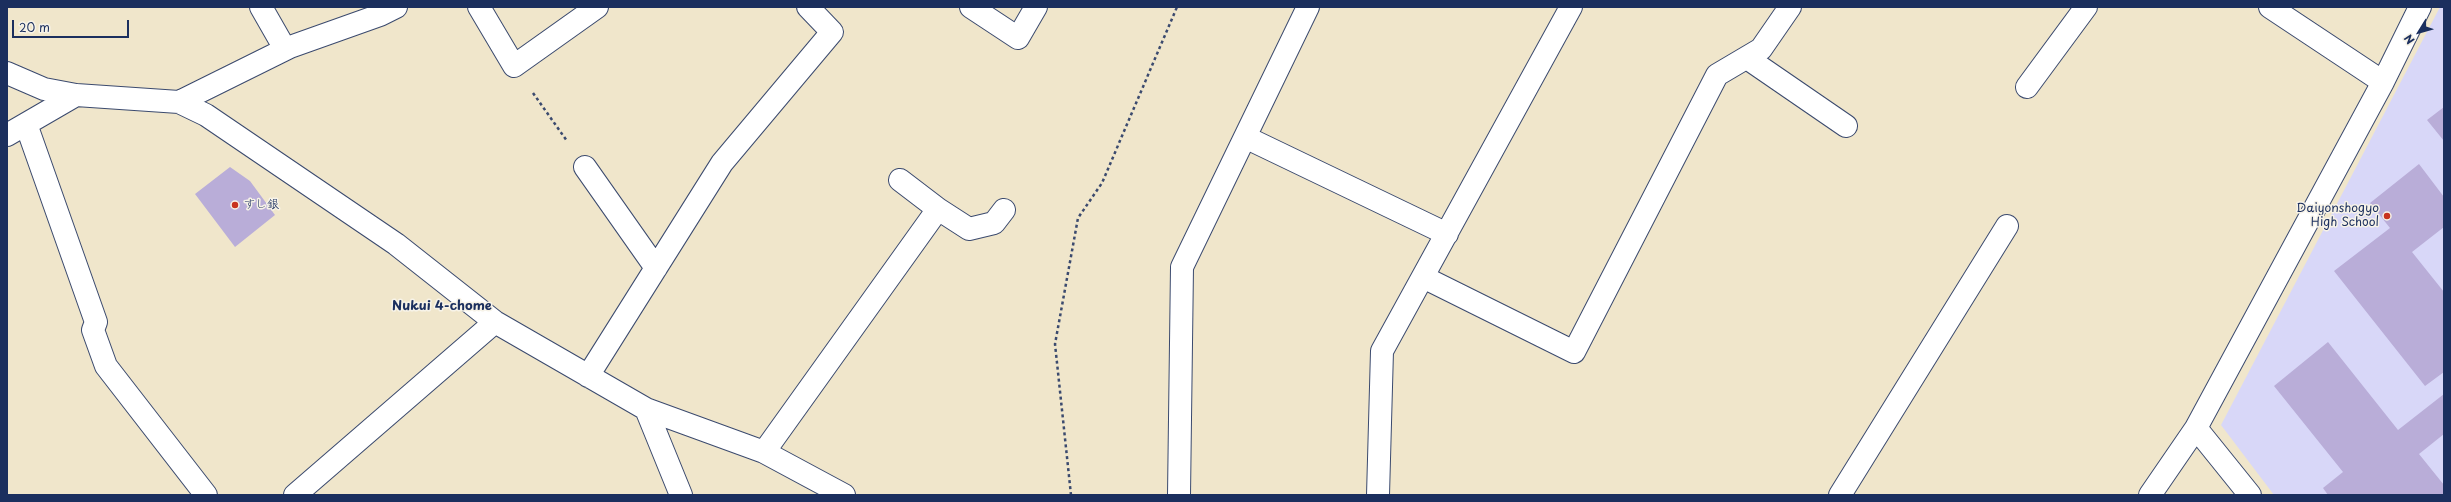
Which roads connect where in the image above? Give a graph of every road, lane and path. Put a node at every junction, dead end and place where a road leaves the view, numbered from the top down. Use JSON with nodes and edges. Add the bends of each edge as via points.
{"nodes":[{"id":1,"x":261,"y":7,"type":"edge"},
{"id":2,"x":396,"y":7,"type":"edge"},
{"id":3,"x":479,"y":7,"type":"edge"},
{"id":4,"x":597,"y":7,"type":"edge"},
{"id":5,"x":808,"y":7,"type":"edge"},
{"id":6,"x":971,"y":7,"type":"edge"},
{"id":7,"x":1036,"y":7,"type":"edge"},
{"id":8,"x":1177,"y":7,"type":"edge"},
{"id":9,"x":1308,"y":7,"type":"edge"},
{"id":10,"x":1571,"y":7,"type":"edge"},
{"id":11,"x":1790,"y":7,"type":"edge"},
{"id":12,"x":2086,"y":7,"type":"edge"},
{"id":13,"x":2270,"y":7,"type":"edge"},
{"id":14,"x":2420,"y":7,"type":"edge"},
{"id":15,"x":285,"y":49,"type":"junction"},
{"id":16,"x":1747,"y":58,"type":"junction"},
{"id":17,"x":514,"y":66,"type":"junction"},
{"id":18,"x":7,"y":73,"type":"edge"},
{"id":19,"x":2384,"y":82,"type":"junction"},
{"id":20,"x":2027,"y":87,"type":"dead end"},
{"id":21,"x":76,"y":95,"type":"junction"},
{"id":22,"x":179,"y":102,"type":"junction"},
{"id":23,"x":26,"y":124,"type":"junction"},
{"id":24,"x":1846,"y":126,"type":"dead end"},
{"id":25,"x":7,"y":135,"type":"edge"},
{"id":26,"x":1245,"y":137,"type":"junction"},
{"id":27,"x":585,"y":167,"type":"joint"},
{"id":28,"x":900,"y":180,"type":"dead end"},
{"id":29,"x":938,"y":209,"type":"junction"},
{"id":30,"x":1004,"y":210,"type":"dead end"},
{"id":31,"x":2007,"y":226,"type":"dead end"},
{"id":32,"x":1447,"y":234,"type":"junction"},
{"id":33,"x":656,"y":268,"type":"junction"},
{"id":34,"x":1423,"y":277,"type":"junction"},
{"id":35,"x":495,"y":322,"type":"junction"},
{"id":36,"x":588,"y":376,"type":"junction"},
{"id":37,"x":646,"y":409,"type":"junction"},
{"id":38,"x":2196,"y":428,"type":"junction"},
{"id":39,"x":764,"y":452,"type":"junction"},
{"id":40,"x":206,"y":495,"type":"edge"},
{"id":41,"x":295,"y":495,"type":"edge"},
{"id":42,"x":681,"y":495,"type":"edge"},
{"id":43,"x":844,"y":495,"type":"edge"},
{"id":44,"x":1071,"y":495,"type":"edge"},
{"id":45,"x":1178,"y":495,"type":"edge"},
{"id":46,"x":1378,"y":495,"type":"edge"},
{"id":47,"x":1840,"y":495,"type":"edge"},
{"id":48,"x":2150,"y":495,"type":"edge"},
{"id":49,"x":2250,"y":495,"type":"edge"}],
"edges":[{"from":1,"to":15,"type":"street"},
{"from":2,"to":15,"type":"street"},
{"from":3,"to":17,"type":"street"},
{"from":4,"to":17,"type":"street"},
{"from":5,"to":33,"type":"street","via":[[832,32],[722,163]]},
{"from":6,"to":7,"type":"street","via":[[1018,38]]},
{"from":8,"to":44,"type":"path","via":[[1102,183],[1078,218],[1055,344]]},
{"from":9,"to":26,"type":"street"},
{"from":10,"to":32,"type":"street"},
{"from":11,"to":16,"type":"street","via":[[1760,49]]},
{"from":12,"to":20,"type":"street"},
{"from":13,"to":19,"type":"street"},
{"from":14,"to":19,"type":"street"},
{"from":15,"to":22,"type":"street"},
{"from":16,"to":24,"type":"street"},
{"from":16,"to":34,"type":"street","via":[[1717,76],[1574,352]]},
{"from":17,"to":27,"type":"path"},
{"from":18,"to":21,"type":"street","via":[[44,89]]},
{"from":19,"to":38,"type":"street"},
{"from":21,"to":22,"type":"street"},
{"from":21,"to":23,"type":"street"},
{"from":22,"to":35,"type":"street","via":[[206,115],[396,244]]},
{"from":23,"to":25,"type":"street"},
{"from":23,"to":40,"type":"street","via":[[96,322],[93,330],[106,366]]},
{"from":26,"to":32,"type":"street"},
{"from":26,"to":45,"type":"street","via":[[1182,267]]},
{"from":27,"to":33,"type":"street"},
{"from":28,"to":29,"type":"street"},
{"from":29,"to":30,"type":"street","via":[[970,229],[994,224]]},
{"from":29,"to":39,"type":"street"},
{"from":31,"to":47,"type":"street"},
{"from":32,"to":34,"type":"street"},
{"from":33,"to":36,"type":"street"},
{"from":34,"to":46,"type":"street","via":[[1382,351]]},
{"from":35,"to":36,"type":"street"},
{"from":35,"to":41,"type":"street"},
{"from":36,"to":37,"type":"street"},
{"from":37,"to":39,"type":"street"},
{"from":37,"to":42,"type":"street"},
{"from":38,"to":48,"type":"street"},
{"from":38,"to":49,"type":"street"},
{"from":39,"to":43,"type":"street"}]}
